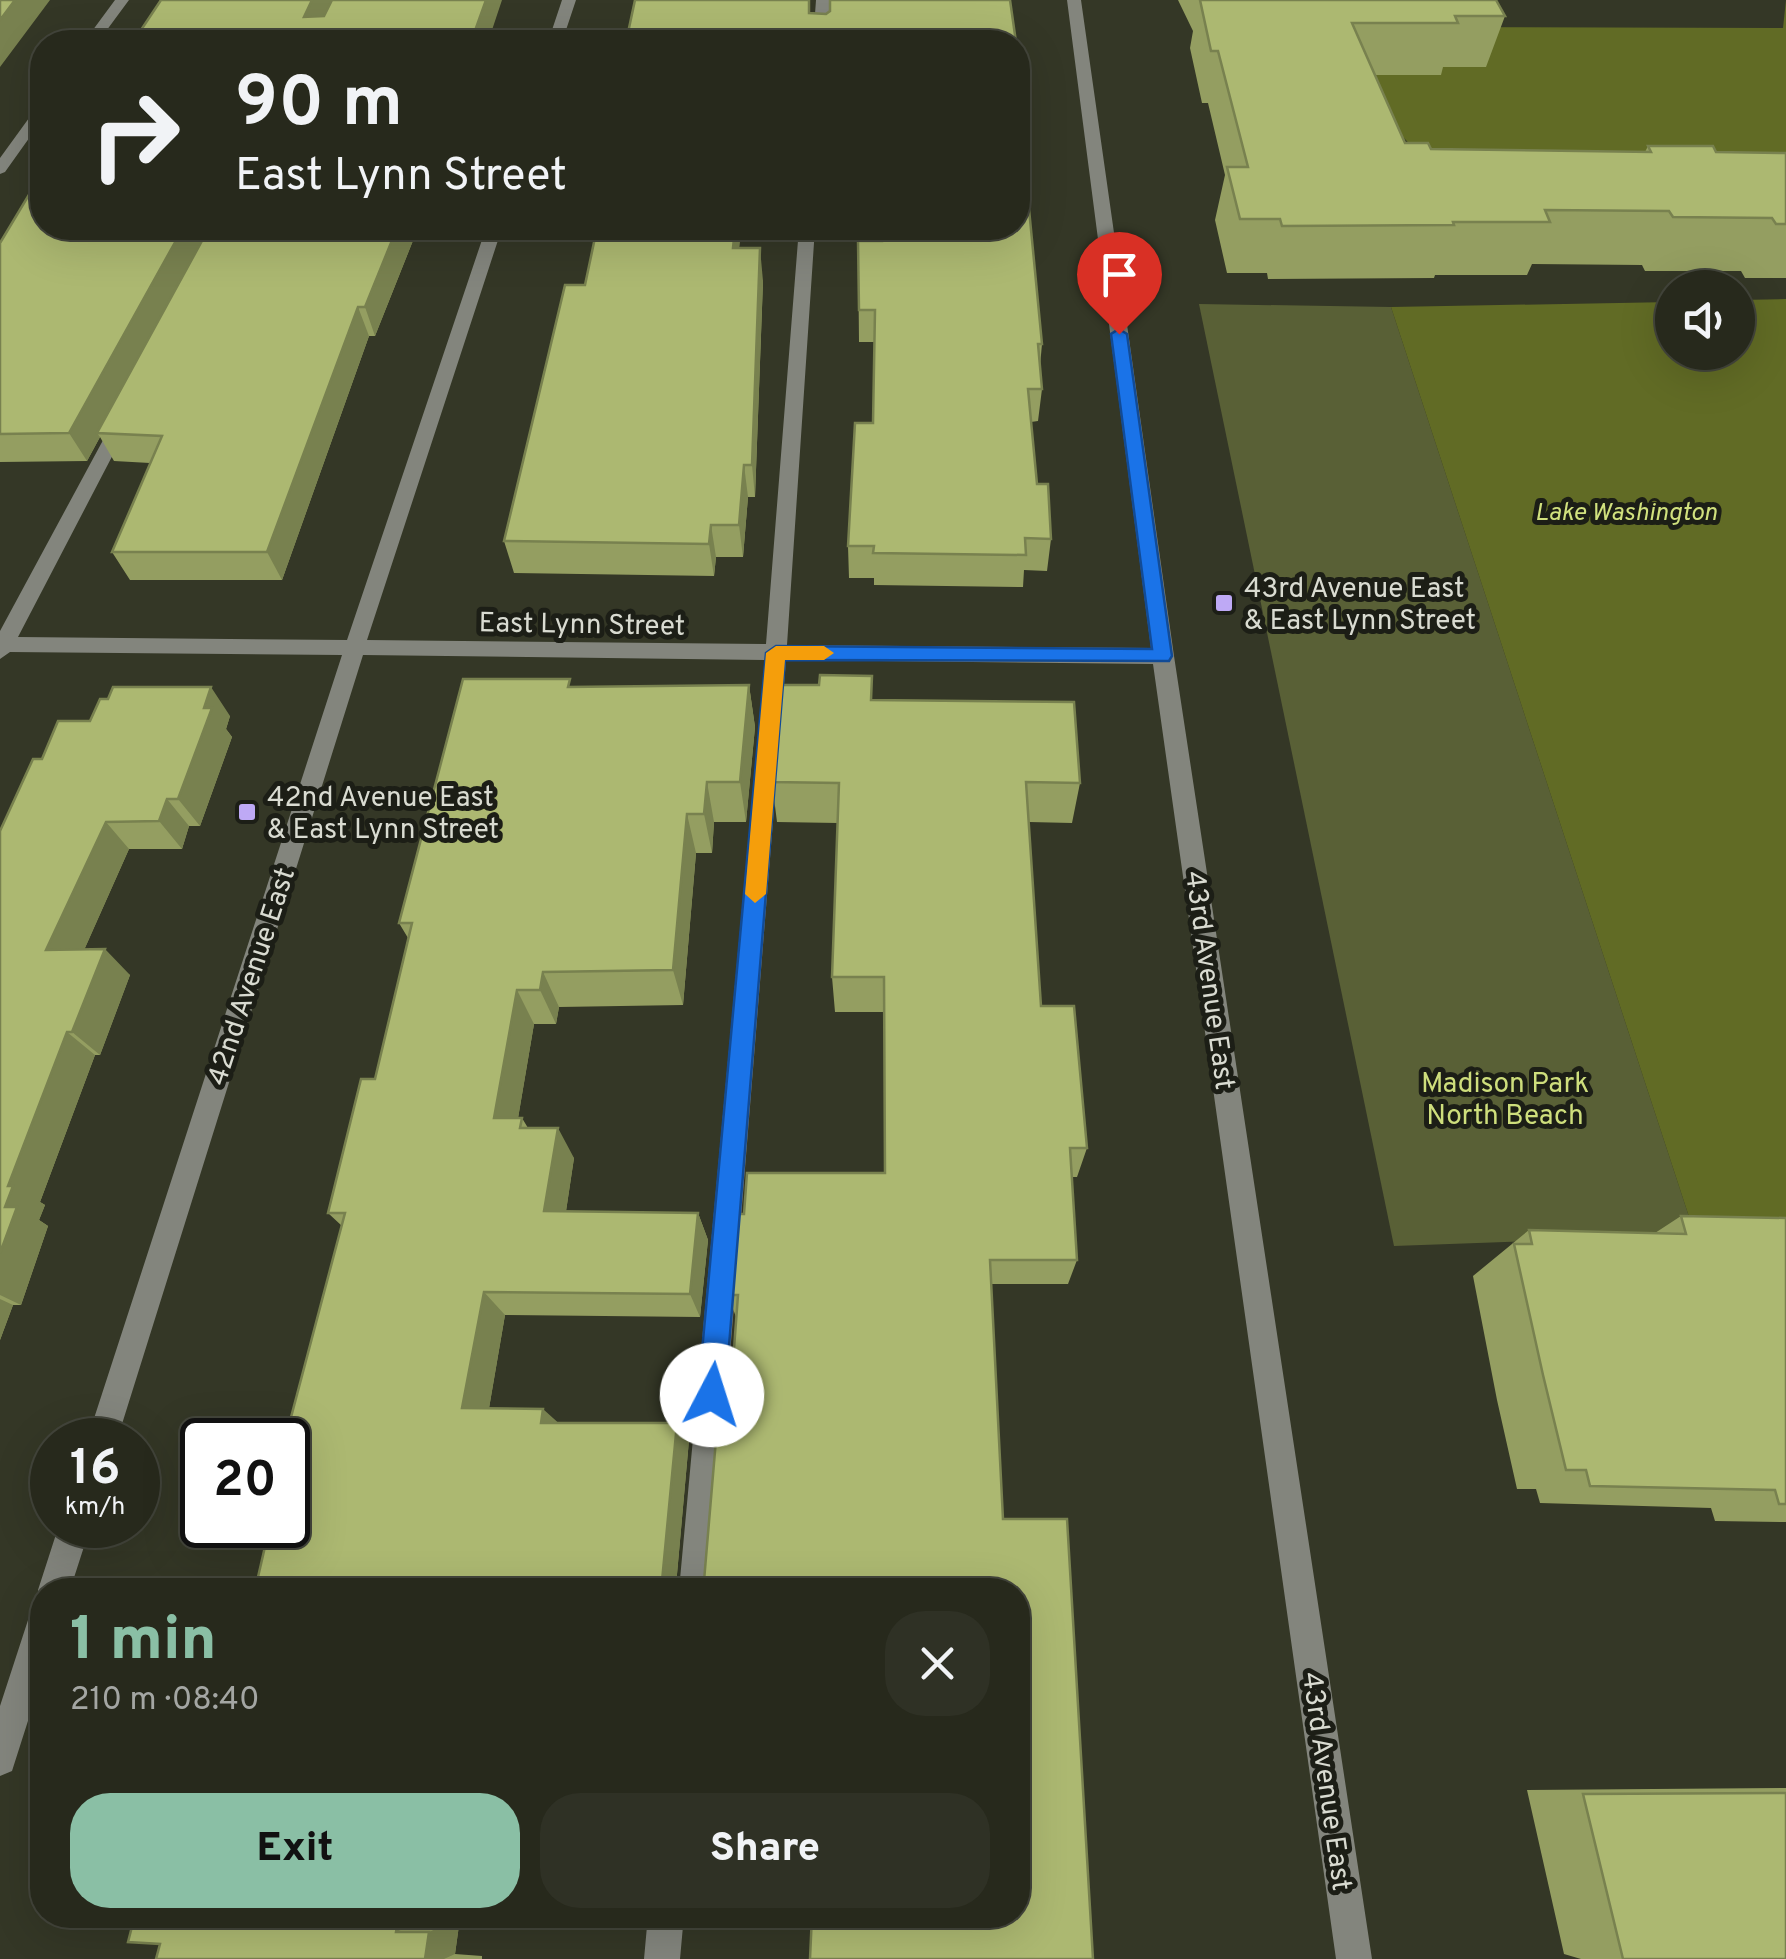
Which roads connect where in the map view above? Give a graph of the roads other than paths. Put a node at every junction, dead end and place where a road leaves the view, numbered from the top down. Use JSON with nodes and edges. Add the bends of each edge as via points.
{"nodes":[{"id":1,"x":122,"y":0,"type":"edge"},
{"id":2,"x":570,"y":0,"type":"edge"},
{"id":3,"x":823,"y":0,"type":"edge"},
{"id":4,"x":1074,"y":0,"type":"edge"},
{"id":5,"x":100,"y":30,"type":"edge"},
{"id":6,"x":560,"y":30,"type":"edge"},
{"id":7,"x":821,"y":30,"type":"edge"},
{"id":8,"x":30,"y":127,"type":"edge"},
{"id":9,"x":0,"y":169,"type":"edge"},
{"id":10,"x":490,"y":240,"type":"edge"},
{"id":11,"x":806,"y":240,"type":"edge"},
{"id":12,"x":132,"y":401,"type":"edge"},
{"id":13,"x":1,"y":646,"type":"edge"},
{"id":14,"x":354,"y":649,"type":"junction"},
{"id":15,"x":776,"y":653,"type":"junction"},
{"id":16,"x":1162,"y":656,"type":"junction"},
{"id":17,"x":109,"y":1418,"type":"edge"},
{"id":18,"x":67,"y":1548,"type":"edge"},
{"id":19,"x":58,"y":1578,"type":"edge"},
{"id":20,"x":696,"y":1578,"type":"edge"},
{"id":21,"x":30,"y":1664,"type":"edge"},
{"id":22,"x":0,"y":1759,"type":"edge"},
{"id":23,"x":665,"y":1928,"type":"edge"},
{"id":24,"x":662,"y":1959,"type":"edge"},
{"id":25,"x":1354,"y":1959,"type":"edge"}],
"edges":[{"from":1,"to":5,"type":"street"},
{"from":2,"to":6,"type":"street"},
{"from":3,"to":7,"type":"street"},
{"from":4,"to":16,"type":"street","name":"43rd Avenue East"},
{"from":8,"to":9,"type":"street"},
{"from":10,"to":14,"type":"street","name":"42nd Avenue East"},
{"from":11,"to":15,"type":"street"},
{"from":12,"to":13,"type":"street"},
{"from":13,"to":14,"type":"street","name":"East Lynn Street"},
{"from":14,"to":15,"type":"street","name":"East Lynn Street"},
{"from":14,"to":17,"type":"street","name":"42nd Avenue East"},
{"from":15,"to":16,"type":"street","name":"East Lynn Street"},
{"from":15,"to":20,"type":"street"},
{"from":16,"to":25,"type":"street","name":"43rd Avenue East"},
{"from":18,"to":19,"type":"street"},
{"from":21,"to":22,"type":"street"},
{"from":23,"to":24,"type":"street"}]}
